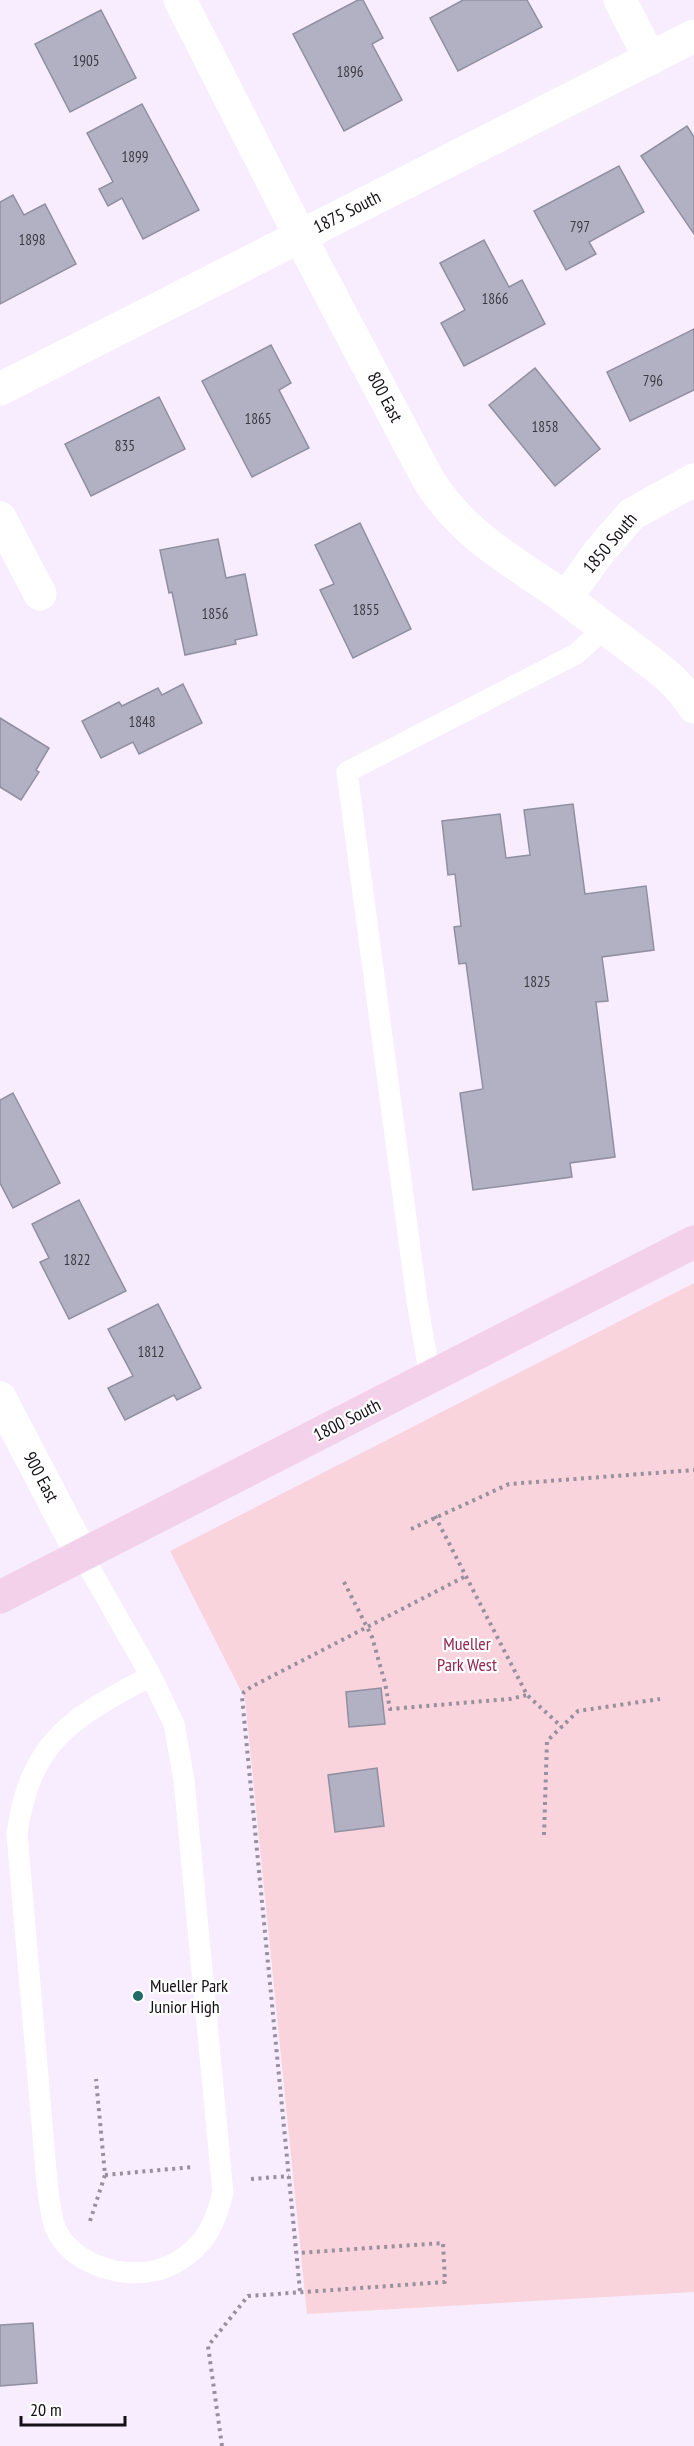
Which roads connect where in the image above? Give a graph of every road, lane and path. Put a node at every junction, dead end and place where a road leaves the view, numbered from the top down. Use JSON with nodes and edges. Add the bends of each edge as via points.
{"nodes":[{"id":1,"x":180,"y":0,"type":"edge"},
{"id":2,"x":620,"y":0,"type":"edge"},
{"id":3,"x":694,"y":36,"type":"edge"},
{"id":4,"x":650,"y":59,"type":"junction"},
{"id":5,"x":300,"y":236,"type":"junction"},
{"id":6,"x":0,"y":389,"type":"edge"},
{"id":7,"x":694,"y":480,"type":"edge"},
{"id":8,"x":0,"y":518,"type":"edge"},
{"id":9,"x":40,"y":594,"type":"dead end"},
{"id":10,"x":566,"y":598,"type":"junction"},
{"id":11,"x":605,"y":628,"type":"junction"},
{"id":12,"x":694,"y":707,"type":"edge"},
{"id":13,"x":694,"y":1242,"type":"edge"},
{"id":14,"x":430,"y":1377,"type":"junction"},
{"id":15,"x":0,"y":1398,"type":"edge"},
{"id":16,"x":694,"y":1470,"type":"edge"},
{"id":17,"x":435,"y":1516,"type":"junction"},
{"id":18,"x":411,"y":1529,"type":"dead end"},
{"id":19,"x":82,"y":1555,"type":"junction"},
{"id":20,"x":466,"y":1576,"type":"junction"},
{"id":21,"x":344,"y":1582,"type":"dead end"},
{"id":22,"x":0,"y":1597,"type":"edge"},
{"id":23,"x":366,"y":1627,"type":"junction"},
{"id":24,"x":151,"y":1676,"type":"junction"},
{"id":25,"x":527,"y":1695,"type":"junction"},
{"id":26,"x":660,"y":1699,"type":"dead end"},
{"id":27,"x":562,"y":1727,"type":"junction"},
{"id":28,"x":544,"y":1835,"type":"dead end"},
{"id":29,"x":96,"y":2079,"type":"dead end"},
{"id":30,"x":194,"y":2166,"type":"dead end"},
{"id":31,"x":105,"y":2175,"type":"junction"},
{"id":32,"x":289,"y":2176,"type":"junction"},
{"id":33,"x":251,"y":2179,"type":"dead end"},
{"id":34,"x":90,"y":2221,"type":"dead end"},
{"id":35,"x":297,"y":2253,"type":"junction"},
{"id":36,"x":300,"y":2291,"type":"junction"},
{"id":37,"x":222,"y":2446,"type":"edge"}],
"edges":[{"from":1,"to":5,"type":"street","name":"800 East"},
{"from":2,"to":4,"type":"street"},
{"from":3,"to":4,"type":"street","name":"1875 South"},
{"from":4,"to":5,"type":"street","name":"1875 South"},
{"from":5,"to":6,"type":"street","name":"1875 South"},
{"from":5,"to":10,"type":"street","name":"800 East","via":[[443,503],[482,541]]},
{"from":7,"to":10,"type":"street","name":"1850 South","via":[[632,513]]},
{"from":8,"to":9,"type":"street"},
{"from":10,"to":11,"type":"street","name":"800 East"},
{"from":11,"to":12,"type":"street","name":"800 East","via":[[665,673]]},
{"from":11,"to":14,"type":"lane","via":[[576,654],[347,772]]},
{"from":13,"to":14,"type":"main road","name":"1800 South"},
{"from":14,"to":19,"type":"main road","name":"1800 South"},
{"from":15,"to":19,"type":"street","name":"900 East"},
{"from":16,"to":17,"type":"path","via":[[509,1484]]},
{"from":17,"to":18,"type":"path"},
{"from":17,"to":20,"type":"path"},
{"from":19,"to":22,"type":"main road","name":"1800 South"},
{"from":19,"to":24,"type":"lane"},
{"from":20,"to":23,"type":"path"},
{"from":20,"to":25,"type":"path"},
{"from":21,"to":23,"type":"path"},
{"from":23,"to":25,"type":"path","via":[[390,1709]]},
{"from":23,"to":32,"type":"path","via":[[251,1687],[242,1697]]},
{"from":24,"to":24,"type":"lane","via":[[174,1724],[184,1780],[223,2193],[215,2219],[201,2243],[180,2260],[154,2271],[124,2272],[100,2267],[77,2254],[55,2226],[47,2182],[17,1834],[21,1804],[32,1773],[50,1743],[101,1702]]},
{"from":25,"to":27,"type":"path"},
{"from":26,"to":27,"type":"path","via":[[578,1712]]},
{"from":27,"to":28,"type":"path","via":[[547,1742]]},
{"from":29,"to":31,"type":"path"},
{"from":30,"to":31,"type":"path"},
{"from":31,"to":34,"type":"path"},
{"from":32,"to":33,"type":"path"},
{"from":32,"to":35,"type":"path"},
{"from":35,"to":36,"type":"path"},
{"from":35,"to":36,"type":"path","via":[[443,2243],[445,2282]]},
{"from":36,"to":37,"type":"path","via":[[248,2296],[208,2346]]}]}
